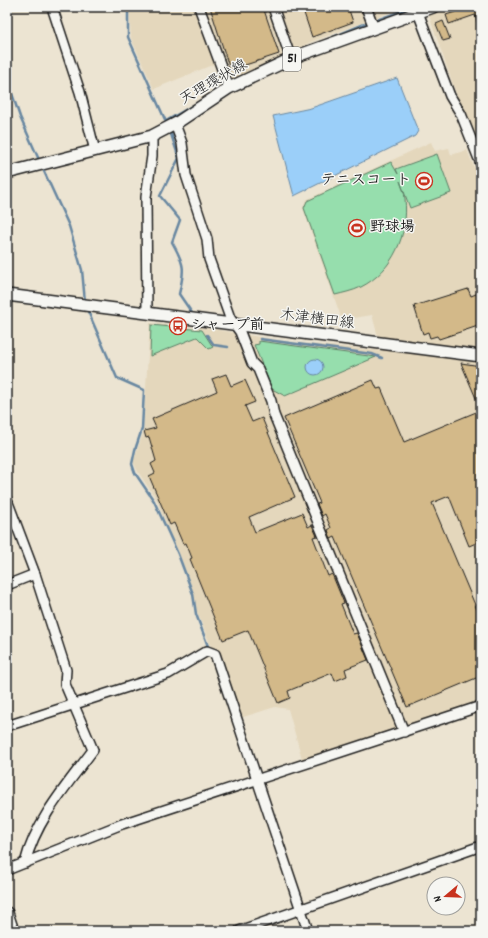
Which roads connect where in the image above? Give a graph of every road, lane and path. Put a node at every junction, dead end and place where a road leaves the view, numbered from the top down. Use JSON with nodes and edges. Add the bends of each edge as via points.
{"nodes":[{"id":1,"x":52,"y":7,"type":"edge"},
{"id":2,"x":199,"y":7,"type":"edge"},
{"id":3,"x":273,"y":7,"type":"edge"},
{"id":4,"x":366,"y":7,"type":"edge"},
{"id":5,"x":433,"y":7,"type":"edge"},
{"id":6,"x":417,"y":9,"type":"edge"},
{"id":7,"x":374,"y":28,"type":"junction"},
{"id":8,"x":291,"y":59,"type":"junction"},
{"id":9,"x":229,"y":88,"type":"junction"},
{"id":10,"x":175,"y":124,"type":"junction"},
{"id":11,"x":152,"y":136,"type":"junction"},
{"id":12,"x":477,"y":140,"type":"edge"},
{"id":13,"x":95,"y":151,"type":"junction"},
{"id":14,"x":481,"y":164,"type":"edge"},
{"id":15,"x":7,"y":173,"type":"edge"},
{"id":16,"x":7,"y":295,"type":"edge"},
{"id":17,"x":147,"y":313,"type":"junction"},
{"id":18,"x":235,"y":325,"type":"junction"},
{"id":19,"x":481,"y":356,"type":"edge"},
{"id":20,"x":7,"y":500,"type":"edge"},
{"id":21,"x":34,"y":574,"type":"junction"},
{"id":22,"x":7,"y":585,"type":"edge"},
{"id":23,"x":72,"y":704,"type":"junction"},
{"id":24,"x":481,"y":706,"type":"edge"},
{"id":25,"x":7,"y":726,"type":"edge"},
{"id":26,"x":404,"y":732,"type":"junction"},
{"id":27,"x":257,"y":780,"type":"junction"},
{"id":28,"x":481,"y":846,"type":"edge"},
{"id":29,"x":25,"y":862,"type":"junction"},
{"id":30,"x":7,"y":870,"type":"edge"},
{"id":31,"x":298,"y":910,"type":"junction"},
{"id":32,"x":7,"y":913,"type":"edge"},
{"id":33,"x":13,"y":931,"type":"edge"},
{"id":34,"x":239,"y":931,"type":"edge"},
{"id":35,"x":308,"y":931,"type":"edge"}],
"edges":[{"from":1,"to":13,"type":"street","via":[[80,92]]},
{"from":2,"to":9,"type":"street"},
{"from":3,"to":8,"type":"street"},
{"from":4,"to":7,"type":"street"},
{"from":5,"to":6,"type":"main road","name":"天理環状線","number":"51"},
{"from":6,"to":7,"type":"main road","name":"天理環状線","number":"51"},
{"from":6,"to":12,"type":"street","via":[[450,96]]},
{"from":7,"to":8,"type":"main road","name":"天理環状線","number":"51"},
{"from":8,"to":9,"type":"main road","name":"天理環状線","number":"51"},
{"from":9,"to":10,"type":"main road","name":"天理環状線","number":"51"},
{"from":10,"to":11,"type":"main road","name":"天理環状線","number":"51"},
{"from":10,"to":18,"type":"street","via":[[182,142],[186,175],[207,239],[209,259],[230,318]]},
{"from":11,"to":13,"type":"main road","name":"天理環状線","number":"51"},
{"from":11,"to":17,"type":"street","via":[[146,197]]},
{"from":12,"to":14,"type":"street"},
{"from":13,"to":15,"type":"main road","name":"天理環状線","number":"51"},
{"from":16,"to":17,"type":"main road","name":"木津横田線"},
{"from":17,"to":18,"type":"main road","name":"木津横田線"},
{"from":18,"to":19,"type":"main road","name":"木津横田線"},
{"from":18,"to":26,"type":"street","via":[[252,363],[258,369],[274,415]]},
{"from":20,"to":21,"type":"street"},
{"from":21,"to":22,"type":"street"},
{"from":21,"to":23,"type":"street","via":[[66,670],[65,684]]},
{"from":23,"to":25,"type":"street"},
{"from":23,"to":27,"type":"street","via":[[168,674],[211,653]]},
{"from":23,"to":29,"type":"street","via":[[93,750],[38,826],[29,845]]},
{"from":24,"to":26,"type":"street"},
{"from":26,"to":27,"type":"street"},
{"from":27,"to":29,"type":"street","via":[[122,824]]},
{"from":27,"to":31,"type":"street"},
{"from":28,"to":31,"type":"street"},
{"from":29,"to":30,"type":"street"},
{"from":31,"to":34,"type":"street"},
{"from":31,"to":35,"type":"street"},
{"from":32,"to":33,"type":"main road"}]}
